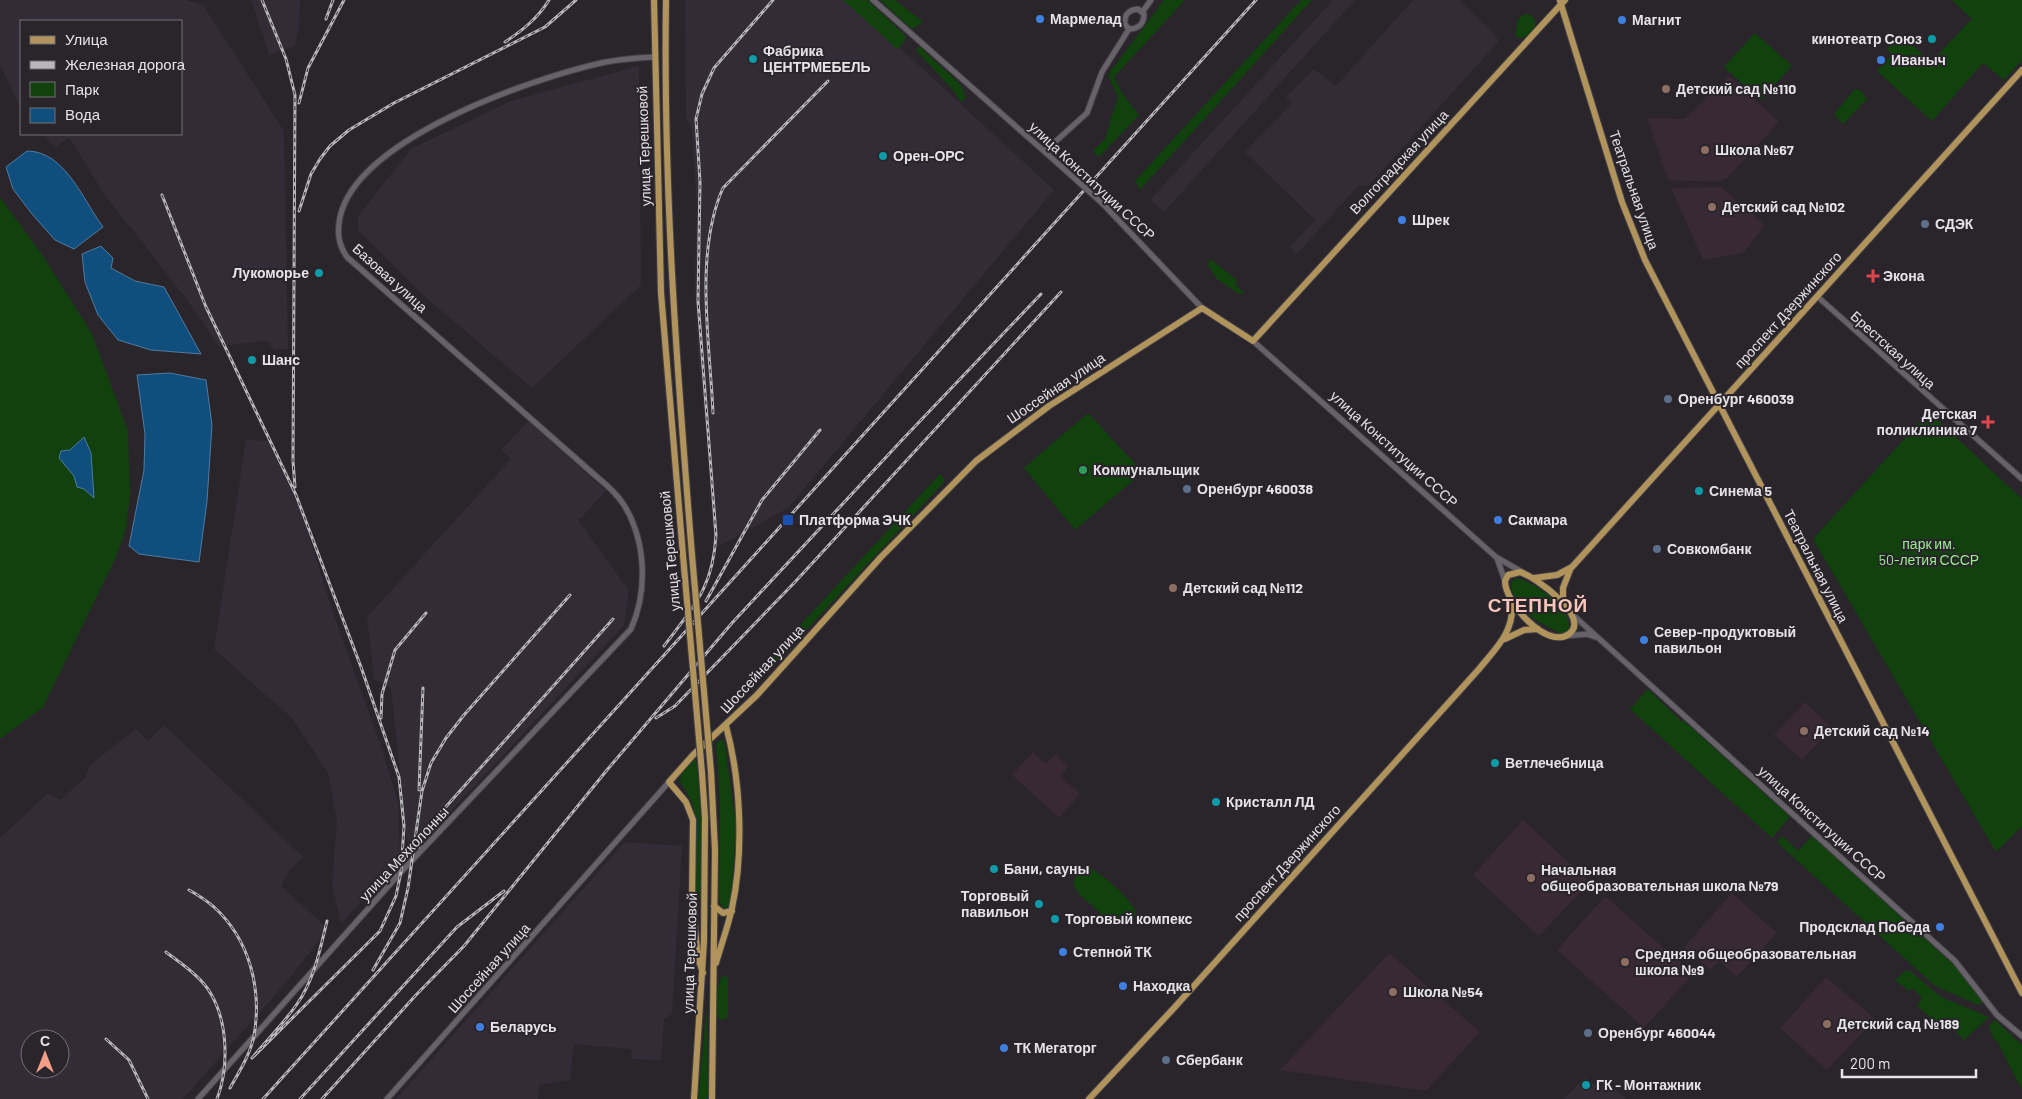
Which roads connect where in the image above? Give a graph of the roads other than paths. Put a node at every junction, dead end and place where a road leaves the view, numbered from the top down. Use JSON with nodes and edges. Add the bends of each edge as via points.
{"nodes":[{"id":1,"x":654,"y":0,"type":"edge"},
{"id":2,"x":666,"y":0,"type":"edge"},
{"id":3,"x":873,"y":0,"type":"edge"},
{"id":4,"x":1152,"y":0,"type":"edge"},
{"id":5,"x":1562,"y":1,"type":"edge"},
{"id":6,"x":1143,"y":11,"type":"junction"},
{"id":7,"x":1129,"y":29,"type":"junction"},
{"id":8,"x":665,"y":56,"type":"junction"},
{"id":9,"x":654,"y":57,"type":"junction"},
{"id":10,"x":2022,"y":70,"type":"edge"},
{"id":11,"x":1045,"y":151,"type":"junction"},
{"id":12,"x":660,"y":235,"type":"junction"},
{"id":13,"x":670,"y":235,"type":"junction"},
{"id":14,"x":1818,"y":297,"type":"junction"},
{"id":15,"x":1202,"y":308,"type":"junction"},
{"id":16,"x":1253,"y":341,"type":"junction"},
{"id":17,"x":1719,"y":404,"type":"junction"},
{"id":18,"x":2022,"y":479,"type":"edge"},
{"id":19,"x":1496,"y":557,"type":"junction"},
{"id":20,"x":1572,"y":567,"type":"junction"},
{"id":21,"x":1524,"y":574,"type":"junction"},
{"id":22,"x":1534,"y":578,"type":"junction"},
{"id":23,"x":1504,"y":581,"type":"junction"},
{"id":24,"x":1512,"y":604,"type":"junction"},
{"id":25,"x":1564,"y":604,"type":"junction"},
{"id":26,"x":1568,"y":610,"type":"junction"},
{"id":27,"x":631,"y":629,"type":"joint"},
{"id":28,"x":1539,"y":630,"type":"junction"},
{"id":29,"x":1564,"y":636,"type":"junction"},
{"id":30,"x":1597,"y":638,"type":"junction"},
{"id":31,"x":1502,"y":642,"type":"junction"},
{"id":32,"x":726,"y":726,"type":"junction"},
{"id":33,"x":669,"y":782,"type":"junction"},
{"id":34,"x":692,"y":901,"type":"junction"},
{"id":35,"x":705,"y":904,"type":"junction"},
{"id":36,"x":714,"y":906,"type":"junction"},
{"id":37,"x":732,"y":910,"type":"junction"},
{"id":38,"x":702,"y":973,"type":"junction"},
{"id":39,"x":713,"y":973,"type":"junction"},
{"id":40,"x":702,"y":988,"type":"junction"},
{"id":41,"x":713,"y":988,"type":"junction"},
{"id":42,"x":2022,"y":993,"type":"edge"},
{"id":43,"x":2022,"y":1036,"type":"edge"},
{"id":44,"x":198,"y":1099,"type":"edge"},
{"id":45,"x":387,"y":1099,"type":"edge"},
{"id":46,"x":694,"y":1099,"type":"edge"},
{"id":47,"x":712,"y":1099,"type":"edge"},
{"id":48,"x":1089,"y":1099,"type":"edge"}],
"edges":[{"from":1,"to":9,"type":"main road","name":"улица Терешковой"},
{"from":2,"to":8,"type":"main road","name":"улица Терешковой"},
{"from":3,"to":11,"type":"street","name":"улица Конституции СССР"},
{"from":4,"to":6,"type":"street"},
{"from":5,"to":16,"type":"main road","name":"Волгоградская улица"},
{"from":5,"to":17,"type":"main road","name":"Театральная улица","via":[[1633,232]]},
{"from":6,"to":7,"type":"street","via":[[1142,22],[1135,29]]},
{"from":6,"to":7,"type":"street","via":[[1133,10],[1126,15],[1124,24]]},
{"from":7,"to":11,"type":"street","via":[[1102,72],[1087,113]]},
{"from":8,"to":9,"type":"main road"},
{"from":8,"to":13,"type":"main road","name":"улица Терешковой"},
{"from":9,"to":12,"type":"main road","name":"улица Терешковой"},
{"from":9,"to":27,"type":"street","name":"Базовая улица","via":[[627,58],[574,70],[447,117],[387,156],[364,176],[346,198],[338,234],[342,250],[355,264],[597,476],[623,504],[636,533],[642,561],[641,596]]},
{"from":10,"to":14,"type":"main road","name":"проспект Дзержинского"},
{"from":11,"to":15,"type":"street","name":"улица Конституции СССР","bridge":true,"via":[[1103,204]]},
{"from":12,"to":13,"type":"main road"},
{"from":12,"to":35,"type":"main road","name":"улица Терешковой","bridge":true,"via":[[667,370],[705,817]]},
{"from":13,"to":36,"type":"main road","name":"улица Терешковой","bridge":true,"via":[[711,772]]},
{"from":14,"to":17,"type":"main road","name":"проспект Дзержинского"},
{"from":14,"to":18,"type":"street","name":"Брестская улица"},
{"from":15,"to":16,"type":"main road","name":"улица Конституции СССР"},
{"from":15,"to":32,"type":"main road","name":"Шоссейная улица","via":[[1049,406],[976,461],[875,563]]},
{"from":16,"to":19,"type":"street","name":"улица Конституции СССР"},
{"from":17,"to":20,"type":"main road","name":"проспект Дзержинского"},
{"from":17,"to":42,"type":"main road","name":"Театральная улица"},
{"from":19,"to":21,"type":"street","name":"улица Конституции СССР"},
{"from":19,"to":23,"type":"street","name":"улица Конституции СССР"},
{"from":20,"to":22,"type":"main road","name":"проспект Дзержинского","via":[[1557,575]]},
{"from":20,"to":25,"type":"main road","name":"проспект Дзержинского","via":[[1564,583]]},
{"from":21,"to":22,"type":"main road"},
{"from":21,"to":23,"type":"main road","via":[[1511,573]]},
{"from":22,"to":25,"type":"main road"},
{"from":23,"to":24,"type":"main road"},
{"from":24,"to":28,"type":"main road"},
{"from":24,"to":31,"type":"main road","name":"проспект Дзержинского","via":[[1510,628]]},
{"from":25,"to":26,"type":"main road"},
{"from":26,"to":29,"type":"main road","via":[[1574,625]]},
{"from":26,"to":30,"type":"street","name":"улица Конституции СССР"},
{"from":27,"to":44,"type":"street","name":"улица Мехколонны","via":[[401,872]]},
{"from":28,"to":29,"type":"main road"},
{"from":28,"to":31,"type":"main road","name":"проспект Дзержинского","via":[[1514,634]]},
{"from":29,"to":30,"type":"street","via":[[1587,634]]},
{"from":30,"to":43,"type":"street","name":"улица Конституции СССР","via":[[1955,961],[1997,1015]]},
{"from":31,"to":48,"type":"main road","name":"проспект Дзержинского"},
{"from":32,"to":33,"type":"main road","name":"Шоссейная улица"},
{"from":32,"to":37,"type":"main road","via":[[739,812]]},
{"from":33,"to":34,"type":"main road","via":[[686,802],[693,820]]},
{"from":33,"to":45,"type":"street","name":"Шоссейная улица"},
{"from":34,"to":35,"type":"main road","via":[[697,906]]},
{"from":34,"to":38,"type":"main road"},
{"from":35,"to":38,"type":"main road","name":"улица Терешковой"},
{"from":36,"to":37,"type":"main road","via":[[723,913]]},
{"from":36,"to":39,"type":"main road","name":"улица Терешковой"},
{"from":37,"to":39,"type":"main road"},
{"from":38,"to":40,"type":"main road","name":"улица Терешковой"},
{"from":39,"to":41,"type":"main road","name":"улица Терешковой"},
{"from":40,"to":41,"type":"main road"},
{"from":40,"to":46,"type":"main road","name":"улица Терешковой"},
{"from":41,"to":47,"type":"main road","name":"улица Терешковой"}]}
